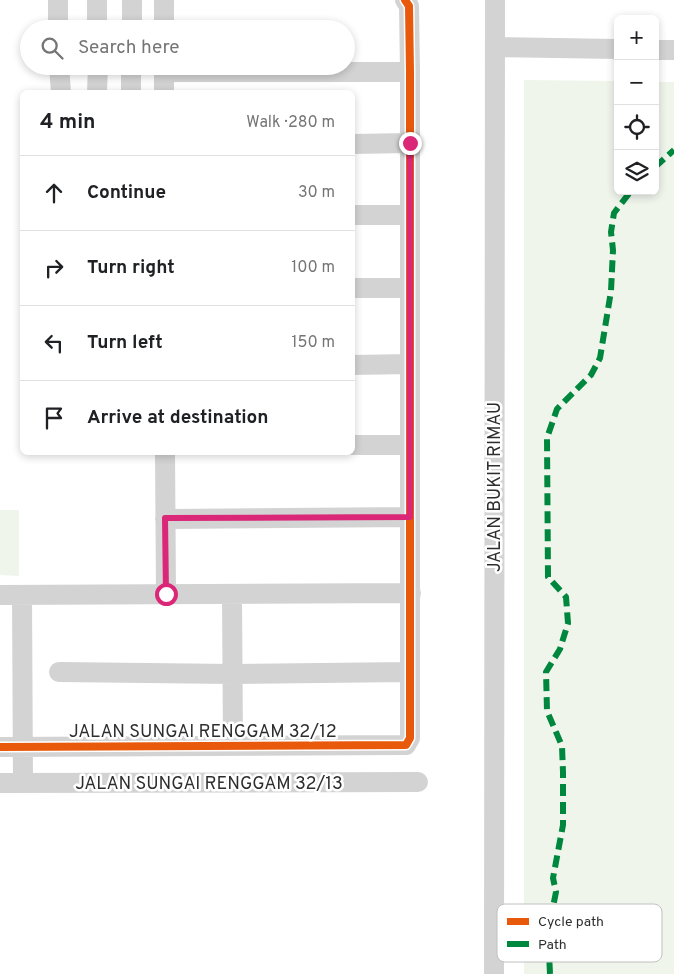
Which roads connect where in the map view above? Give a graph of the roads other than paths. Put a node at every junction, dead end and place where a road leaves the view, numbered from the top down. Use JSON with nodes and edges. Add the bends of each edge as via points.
{"nodes":[{"id":1,"x":58,"y":0,"type":"edge"},
{"id":2,"x":97,"y":0,"type":"edge"},
{"id":3,"x":132,"y":0,"type":"edge"},
{"id":4,"x":164,"y":0,"type":"edge"},
{"id":5,"x":405,"y":0,"type":"edge"},
{"id":6,"x":496,"y":0,"type":"edge"},
{"id":7,"x":58,"y":20,"type":"edge"},
{"id":8,"x":98,"y":20,"type":"edge"},
{"id":9,"x":132,"y":20,"type":"edge"},
{"id":10,"x":164,"y":20,"type":"edge"},
{"id":11,"x":495,"y":47,"type":"junction"},
{"id":12,"x":614,"y":49,"type":"edge"},
{"id":13,"x":659,"y":50,"type":"edge"},
{"id":14,"x":674,"y":50,"type":"edge"},
{"id":15,"x":355,"y":71,"type":"edge"},
{"id":16,"x":410,"y":72,"type":"junction"},
{"id":17,"x":60,"y":75,"type":"edge"},
{"id":18,"x":98,"y":75,"type":"edge"},
{"id":19,"x":131,"y":75,"type":"edge"},
{"id":20,"x":164,"y":75,"type":"edge"},
{"id":21,"x":61,"y":90,"type":"edge"},
{"id":22,"x":97,"y":90,"type":"edge"},
{"id":23,"x":131,"y":90,"type":"edge"},
{"id":24,"x":164,"y":90,"type":"edge"},
{"id":25,"x":410,"y":143,"type":"junction"},
{"id":26,"x":355,"y":144,"type":"edge"},
{"id":27,"x":355,"y":215,"type":"edge"},
{"id":28,"x":410,"y":215,"type":"junction"},
{"id":29,"x":355,"y":288,"type":"edge"},
{"id":30,"x":410,"y":288,"type":"junction"},
{"id":31,"x":410,"y":364,"type":"junction"},
{"id":32,"x":355,"y":365,"type":"edge"},
{"id":33,"x":410,"y":444,"type":"junction"},
{"id":34,"x":355,"y":445,"type":"edge"},
{"id":35,"x":165,"y":455,"type":"edge"},
{"id":36,"x":410,"y":517,"type":"junction"},
{"id":37,"x":165,"y":518,"type":"junction"},
{"id":38,"x":411,"y":593,"type":"junction"},
{"id":39,"x":166,"y":594,"type":"junction"},
{"id":40,"x":232,"y":594,"type":"junction"},
{"id":41,"x":0,"y":595,"type":"edge"},
{"id":42,"x":22,"y":595,"type":"junction"},
{"id":43,"x":59,"y":672,"type":"dead end"},
{"id":44,"x":409,"y":672,"type":"junction"},
{"id":45,"x":233,"y":674,"type":"junction"},
{"id":46,"x":233,"y":745,"type":"junction"},
{"id":47,"x":22,"y":746,"type":"junction"},
{"id":48,"x":0,"y":747,"type":"edge"},
{"id":49,"x":418,"y":782,"type":"dead end"},
{"id":50,"x":0,"y":783,"type":"edge"},
{"id":51,"x":24,"y":783,"type":"junction"},
{"id":52,"x":494,"y":974,"type":"edge"}],
"edges":[{"from":1,"to":7,"type":"street"},
{"from":2,"to":8,"type":"street"},
{"from":3,"to":9,"type":"street"},
{"from":4,"to":10,"type":"street"},
{"from":5,"to":16,"type":"street","via":[[409,6]]},
{"from":6,"to":11,"type":"street","name":"JALAN BUKIT RIMAU"},
{"from":11,"to":12,"type":"street"},
{"from":11,"to":52,"type":"street","name":"JALAN BUKIT RIMAU"},
{"from":13,"to":14,"type":"street"},
{"from":15,"to":16,"type":"street"},
{"from":16,"to":25,"type":"street"},
{"from":17,"to":21,"type":"street"},
{"from":18,"to":22,"type":"street"},
{"from":19,"to":23,"type":"street"},
{"from":20,"to":24,"type":"street"},
{"from":25,"to":26,"type":"street"},
{"from":25,"to":28,"type":"street"},
{"from":27,"to":28,"type":"street"},
{"from":28,"to":30,"type":"street"},
{"from":29,"to":30,"type":"street"},
{"from":30,"to":31,"type":"street"},
{"from":31,"to":32,"type":"street"},
{"from":31,"to":33,"type":"street"},
{"from":33,"to":34,"type":"street"},
{"from":33,"to":36,"type":"street"},
{"from":35,"to":37,"type":"street"},
{"from":36,"to":37,"type":"street"},
{"from":36,"to":38,"type":"street"},
{"from":37,"to":39,"type":"street"},
{"from":38,"to":40,"type":"street"},
{"from":38,"to":44,"type":"street"},
{"from":39,"to":40,"type":"street"},
{"from":39,"to":42,"type":"street"},
{"from":40,"to":45,"type":"street"},
{"from":41,"to":42,"type":"street"},
{"from":42,"to":47,"type":"street"},
{"from":43,"to":45,"type":"street"},
{"from":44,"to":45,"type":"street"},
{"from":44,"to":46,"type":"street","name":"JALAN SUNGAI RENGGAM 32/12","via":[[410,738],[406,745]]},
{"from":45,"to":46,"type":"street"},
{"from":46,"to":47,"type":"street","name":"JALAN SUNGAI RENGGAM 32/12"},
{"from":47,"to":48,"type":"street","name":"JALAN SUNGAI RENGGAM 32/12"},
{"from":47,"to":51,"type":"street"},
{"from":49,"to":51,"type":"street","name":"JALAN SUNGAI RENGGAM 32/13"},
{"from":50,"to":51,"type":"street","name":"JALAN SUNGAI RENGGAM 32/13"}]}
